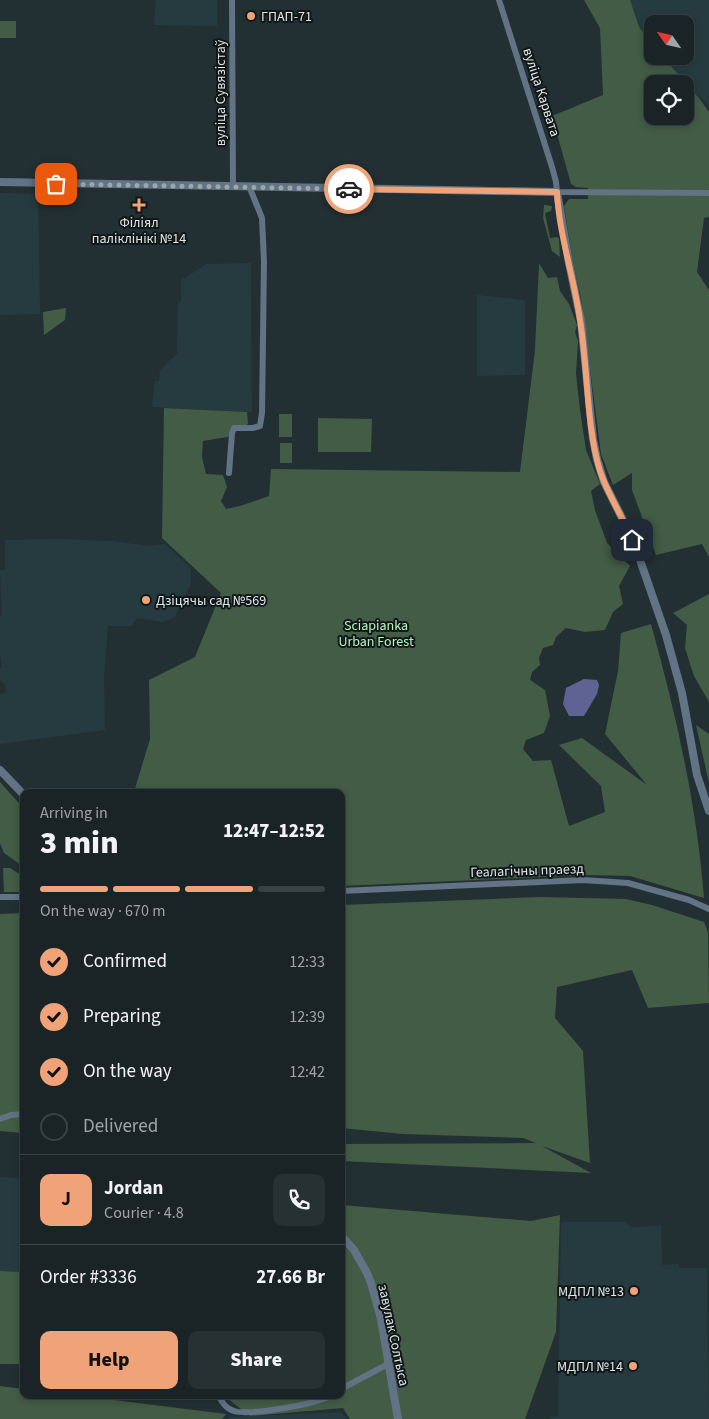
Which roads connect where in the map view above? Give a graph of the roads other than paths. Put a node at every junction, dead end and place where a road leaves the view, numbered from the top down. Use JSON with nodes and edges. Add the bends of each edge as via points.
{"nodes":[{"id":1,"x":232,"y":0,"type":"edge"},
{"id":2,"x":499,"y":0,"type":"edge"},
{"id":3,"x":0,"y":182,"type":"edge"},
{"id":4,"x":233,"y":186,"type":"junction"},
{"id":5,"x":249,"y":186,"type":"junction"},
{"id":6,"x":557,"y":192,"type":"junction"},
{"id":7,"x":709,"y":193,"type":"edge"},
{"id":8,"x":229,"y":473,"type":"dead end"},
{"id":9,"x":0,"y":770,"type":"edge"},
{"id":10,"x":20,"y":791,"type":"edge"},
{"id":11,"x":709,"y":811,"type":"edge"},
{"id":12,"x":345,"y":891,"type":"edge"},
{"id":13,"x":0,"y":897,"type":"edge"},
{"id":14,"x":20,"y":897,"type":"edge"},
{"id":15,"x":709,"y":909,"type":"edge"},
{"id":16,"x":20,"y":1114,"type":"edge"},
{"id":17,"x":0,"y":1119,"type":"edge"},
{"id":18,"x":345,"y":1240,"type":"edge"},
{"id":19,"x":388,"y":1364,"type":"junction"},
{"id":20,"x":345,"y":1387,"type":"edge"},
{"id":21,"x":220,"y":1399,"type":"edge"},
{"id":22,"x":320,"y":1399,"type":"edge"},
{"id":23,"x":398,"y":1419,"type":"edge"}],
"edges":[{"from":1,"to":4,"type":"street","name":"вуліца Сувязістаў"},
{"from":2,"to":6,"type":"street","name":"вуліца Карвата"},
{"from":3,"to":4,"type":"street"},
{"from":4,"to":5,"type":"street"},
{"from":5,"to":6,"type":"street"},
{"from":5,"to":8,"type":"street","via":[[262,218],[262,413],[260,426],[234,428]]},
{"from":6,"to":7,"type":"street"},
{"from":6,"to":11,"type":"street","via":[[581,321],[597,459],[604,482],[640,560],[666,635],[682,693],[697,775]]},
{"from":9,"to":10,"type":"street"},
{"from":12,"to":15,"type":"street","name":"Геалагічны праезд","via":[[609,881],[689,900]]},
{"from":13,"to":14,"type":"street"},
{"from":16,"to":17,"type":"street"},
{"from":18,"to":19,"type":"street","name":"завулак Солтыса","via":[[367,1272]]},
{"from":19,"to":20,"type":"street"},
{"from":19,"to":23,"type":"street","name":"завулак Солтыса"},
{"from":21,"to":22,"type":"street","via":[[229,1409],[245,1413]]}]}
